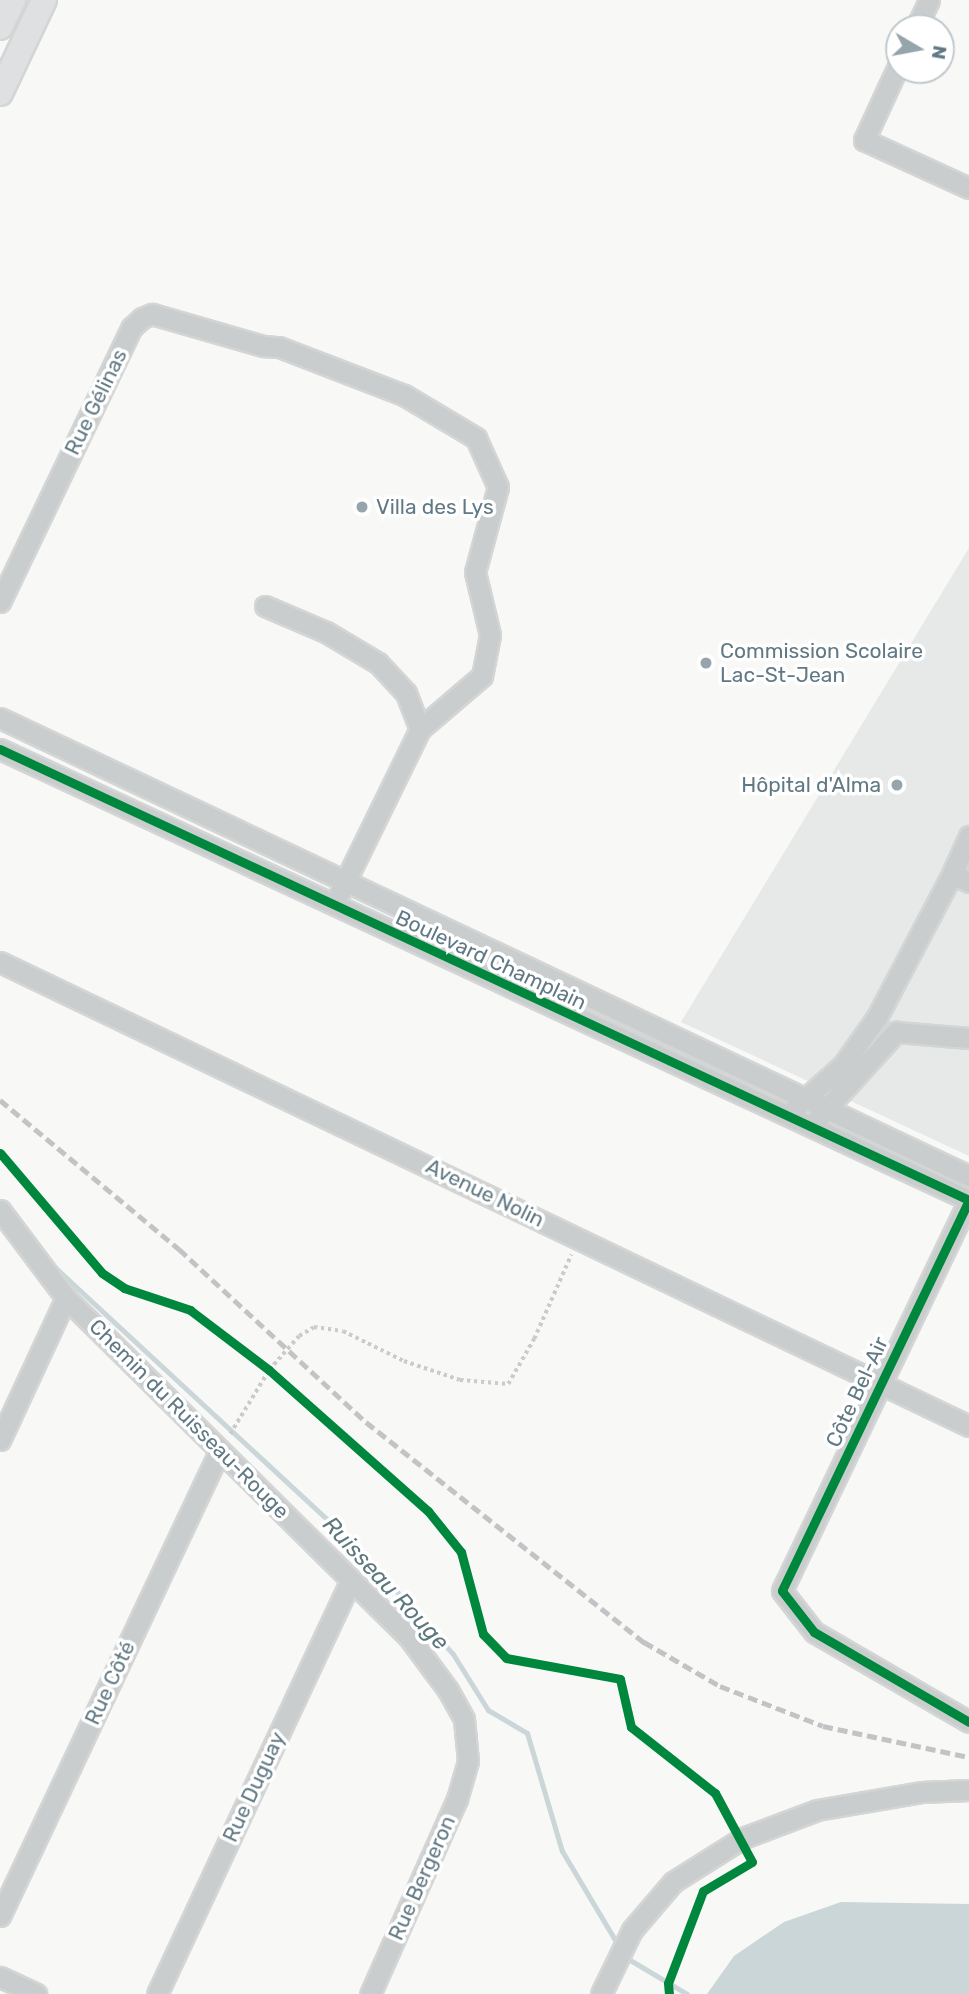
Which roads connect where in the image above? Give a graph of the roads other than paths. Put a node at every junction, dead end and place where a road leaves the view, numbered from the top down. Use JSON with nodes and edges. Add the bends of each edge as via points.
{"nodes":[{"id":1,"x":13,"y":0,"type":"edge"},
{"id":2,"x":44,"y":0,"type":"edge"},
{"id":3,"x":0,"y":27,"type":"edge"},
{"id":4,"x":890,"y":84,"type":"edge"},
{"id":5,"x":0,"y":93,"type":"edge"},
{"id":6,"x":969,"y":188,"type":"edge"},
{"id":7,"x":0,"y":602,"type":"edge"},
{"id":8,"x":265,"y":606,"type":"dead end"},
{"id":9,"x":0,"y":718,"type":"edge"},
{"id":10,"x":420,"y":729,"type":"junction"},
{"id":11,"x":0,"y":749,"type":"edge"},
{"id":12,"x":969,"y":836,"type":"edge"},
{"id":13,"x":960,"y":878,"type":"edge"},
{"id":14,"x":345,"y":882,"type":"junction"},
{"id":15,"x":334,"y":905,"type":"junction"},
{"id":16,"x":0,"y":962,"type":"edge"},
{"id":17,"x":969,"y":1038,"type":"edge"},
{"id":18,"x":802,"y":1099,"type":"junction"},
{"id":19,"x":825,"y":1110,"type":"junction"},
{"id":20,"x":788,"y":1118,"type":"junction"},
{"id":21,"x":810,"y":1129,"type":"junction"},
{"id":22,"x":969,"y":1176,"type":"edge"},
{"id":23,"x":969,"y":1200,"type":"edge"},
{"id":24,"x":0,"y":1210,"type":"edge"},
{"id":25,"x":66,"y":1298,"type":"junction"},
{"id":26,"x":880,"y":1382,"type":"junction"},
{"id":27,"x":969,"y":1426,"type":"edge"},
{"id":28,"x":0,"y":1440,"type":"edge"},
{"id":29,"x":220,"y":1451,"type":"junction"},
{"id":30,"x":351,"y":1580,"type":"junction"},
{"id":31,"x":969,"y":1722,"type":"edge"},
{"id":32,"x":468,"y":1761,"type":"joint"},
{"id":33,"x":969,"y":1790,"type":"edge"},
{"id":34,"x":0,"y":1916,"type":"edge"},
{"id":35,"x":0,"y":1977,"type":"edge"},
{"id":36,"x":36,"y":1994,"type":"edge"},
{"id":37,"x":157,"y":1994,"type":"edge"},
{"id":38,"x":370,"y":1994,"type":"edge"},
{"id":39,"x":601,"y":1994,"type":"edge"}],
"edges":[{"from":1,"to":3,"type":"main road"},
{"from":2,"to":5,"type":"main road"},
{"from":4,"to":6,"type":"street","via":[[864,140]]},
{"from":7,"to":10,"type":"street","name":"Rue Gélinas","via":[[136,323],[152,314],[263,346],[279,346],[404,396],[476,438],[498,487],[475,572],[490,635],[482,676]]},
{"from":8,"to":10,"type":"street","via":[[326,632],[378,663],[405,693]]},
{"from":9,"to":14,"type":"street","name":"Boulevard Champlain"},
{"from":10,"to":14,"type":"street"},
{"from":11,"to":15,"type":"street","name":"Boulevard Champlain"},
{"from":12,"to":13,"type":"street"},
{"from":13,"to":18,"type":"street","via":[[843,1065]]},
{"from":14,"to":15,"type":"street"},
{"from":14,"to":18,"type":"street","name":"Boulevard Champlain"},
{"from":15,"to":20,"type":"street","name":"Boulevard Champlain"},
{"from":16,"to":26,"type":"street","name":"Avenue Nolin"},
{"from":17,"to":19,"type":"street","via":[[896,1032]]},
{"from":18,"to":19,"type":"street","name":"Boulevard Champlain"},
{"from":18,"to":20,"type":"street"},
{"from":19,"to":21,"type":"street"},
{"from":19,"to":22,"type":"street","name":"Boulevard Champlain"},
{"from":20,"to":21,"type":"street","name":"Boulevard Champlain"},
{"from":21,"to":23,"type":"street","name":"Boulevard Champlain"},
{"from":23,"to":26,"type":"street","name":"Côte Bel-Air"},
{"from":24,"to":25,"type":"street","name":"Chemin du Ruisseau-Rouge"},
{"from":25,"to":28,"type":"street"},
{"from":25,"to":29,"type":"street","name":"Chemin du Ruisseau-Rouge"},
{"from":26,"to":27,"type":"street","name":"Avenue Nolin"},
{"from":26,"to":31,"type":"street","name":"Côte Bel-Air","via":[[782,1591],[785,1601],[814,1632]]},
{"from":29,"to":30,"type":"street","name":"Chemin du Ruisseau-Rouge"},
{"from":29,"to":34,"type":"street","name":"Rue Côté"},
{"from":30,"to":32,"type":"street","name":"Chemin du Ruisseau-Rouge","via":[[408,1636],[448,1690],[464,1719]]},
{"from":30,"to":37,"type":"street","name":"Rue Duguay"},
{"from":32,"to":38,"type":"street","name":"Rue Bergeron","via":[[457,1799]]},
{"from":33,"to":39,"type":"street","via":[[817,1810],[743,1838],[673,1882],[632,1930]]},
{"from":35,"to":36,"type":"street"}]}
